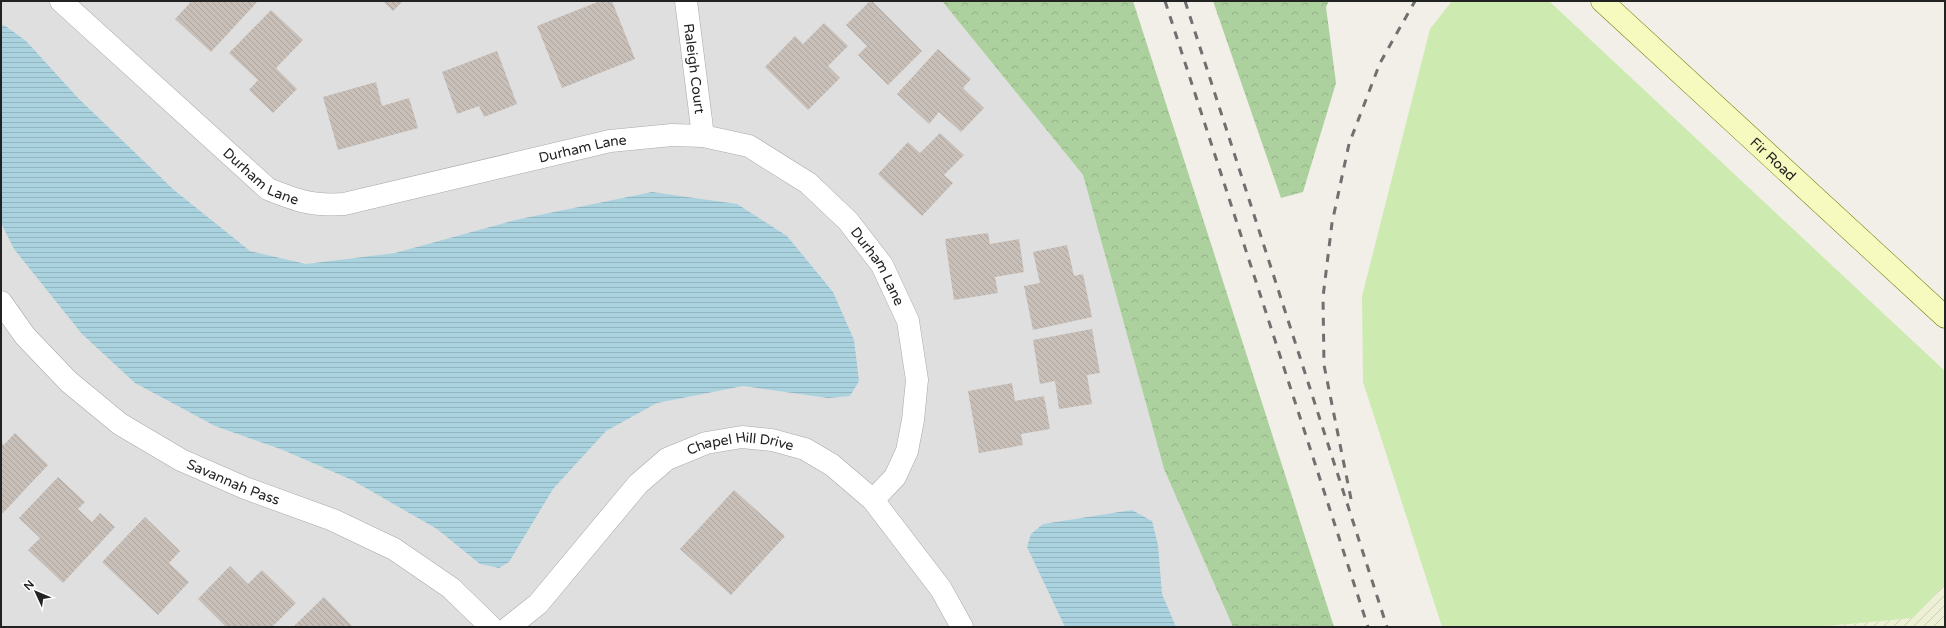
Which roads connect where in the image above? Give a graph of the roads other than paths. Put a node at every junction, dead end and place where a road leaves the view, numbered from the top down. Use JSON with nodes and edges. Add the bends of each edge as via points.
{"nodes":[{"id":1,"x":61,"y":1,"type":"edge"},
{"id":2,"x":686,"y":1,"type":"edge"},
{"id":3,"x":1602,"y":1,"type":"edge"},
{"id":4,"x":703,"y":136,"type":"junction"},
{"id":5,"x":1,"y":302,"type":"edge"},
{"id":6,"x":1945,"y":317,"type":"edge"},
{"id":7,"x":873,"y":500,"type":"junction"},
{"id":8,"x":491,"y":627,"type":"edge"},
{"id":9,"x":509,"y":627,"type":"edge"},
{"id":10,"x":962,"y":627,"type":"edge"}],
"edges":[{"from":1,"to":4,"type":"street","name":"Durham Lane","via":[[268,189],[297,201],[323,205],[344,204],[610,140],[672,135]]},
{"from":2,"to":4,"type":"street","name":"Raleigh Court"},
{"from":3,"to":6,"type":"street","name":"Fir Road"},
{"from":4,"to":7,"type":"street","name":"Durham Lane","via":[[749,146],[808,183],[848,221],[882,264],[908,321],[917,380],[907,451],[895,477]]},
{"from":5,"to":8,"type":"street","name":"Savannah Pass","via":[[25,336],[69,382],[120,424],[181,460],[245,488],[333,520],[394,549],[451,588]]},
{"from":7,"to":9,"type":"street","name":"Chapel Hill Drive","via":[[832,465],[805,449],[772,440],[742,438],[706,444],[668,459],[638,484],[538,604]]},
{"from":7,"to":10,"type":"street","name":"Chapel Hill Drive","via":[[941,589]]}]}
